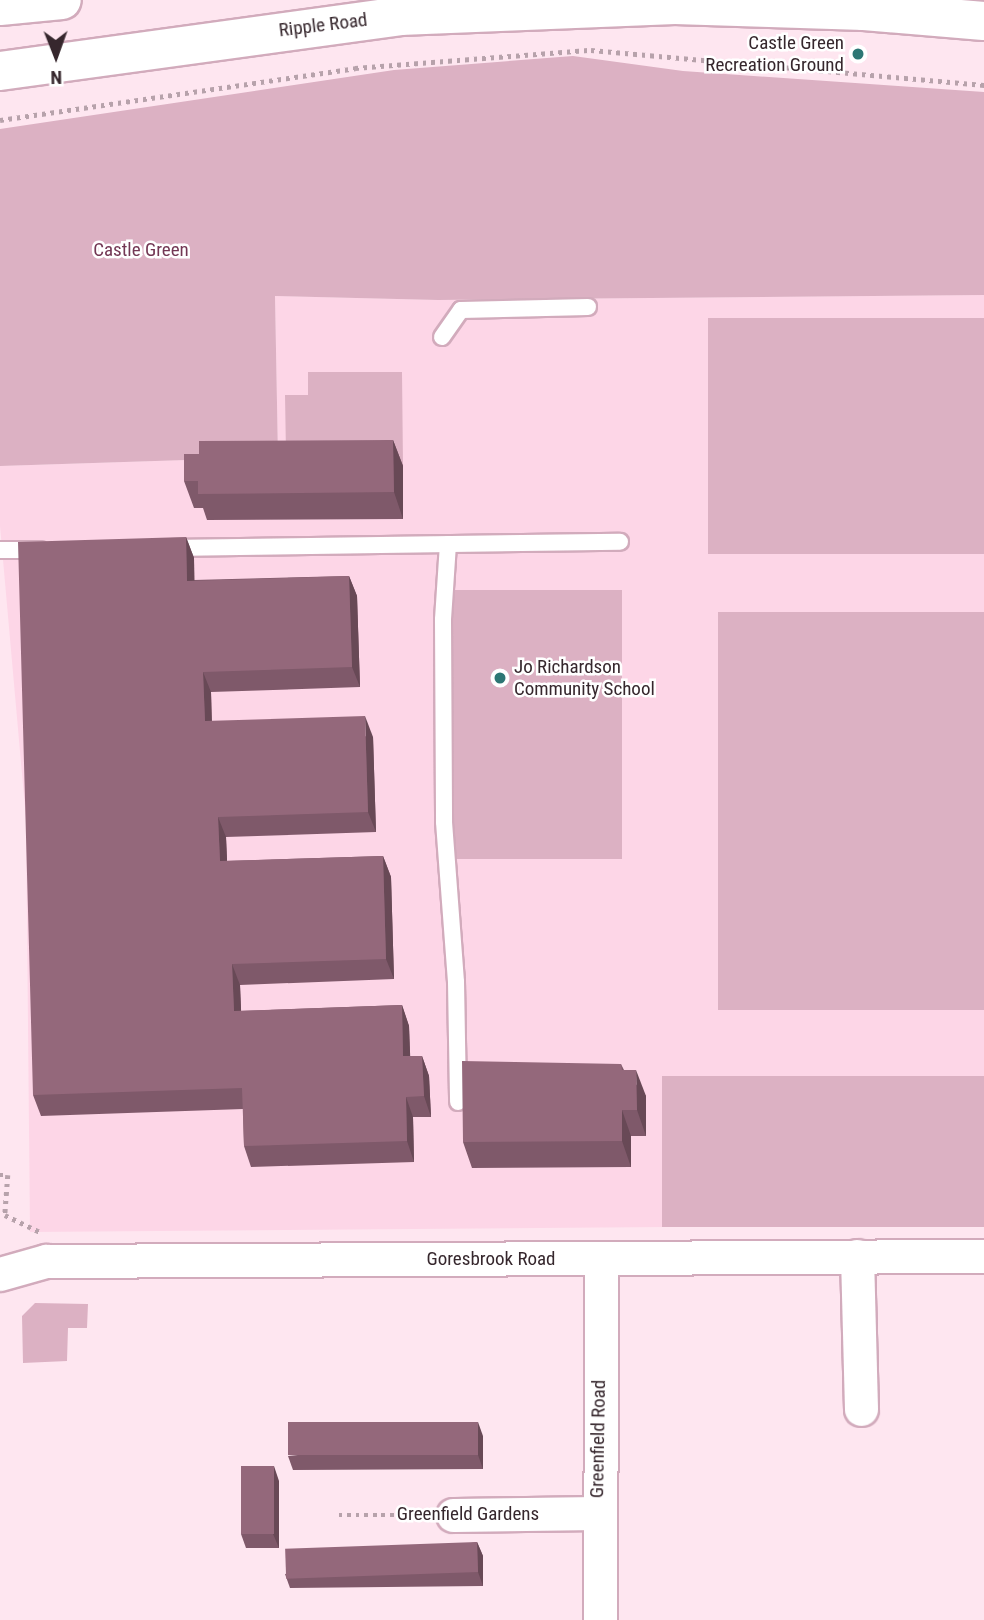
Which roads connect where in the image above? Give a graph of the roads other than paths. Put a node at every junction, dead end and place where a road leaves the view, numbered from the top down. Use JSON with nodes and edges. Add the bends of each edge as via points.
{"nodes":[{"id":1,"x":62,"y":0,"type":"edge"},
{"id":2,"x":0,"y":6,"type":"edge"},
{"id":3,"x":984,"y":21,"type":"edge"},
{"id":4,"x":0,"y":71,"type":"edge"},
{"id":5,"x":588,"y":307,"type":"dead end"},
{"id":6,"x":442,"y":337,"type":"dead end"},
{"id":7,"x":620,"y":542,"type":"dead end"},
{"id":8,"x":448,"y":544,"type":"junction"},
{"id":9,"x":152,"y":548,"type":"edge"},
{"id":10,"x":55,"y":549,"type":"edge"},
{"id":11,"x":0,"y":550,"type":"edge"},
{"id":12,"x":458,"y":1102,"type":"dead end"},
{"id":13,"x":857,"y":1256,"type":"junction"},
{"id":14,"x":984,"y":1256,"type":"edge"},
{"id":15,"x":601,"y":1258,"type":"junction"},
{"id":16,"x":0,"y":1274,"type":"edge"},
{"id":17,"x":861,"y":1409,"type":"dead end"},
{"id":18,"x":598,"y":1513,"type":"junction"},
{"id":19,"x":453,"y":1515,"type":"road end"},
{"id":20,"x":600,"y":1620,"type":"edge"}],
"edges":[{"from":1,"to":2,"type":"highway"},
{"from":3,"to":4,"type":"highway","name":"Ripple Road","via":[[864,11],[675,5],[400,16]]},
{"from":5,"to":6,"type":"lane","via":[[461,310]]},
{"from":7,"to":8,"type":"lane"},
{"from":8,"to":9,"type":"lane"},
{"from":8,"to":12,"type":"lane","via":[[443,620],[444,822],[457,994]]},
{"from":10,"to":11,"type":"lane"},
{"from":13,"to":14,"type":"street","name":"Goresbrook Road"},
{"from":13,"to":15,"type":"street","name":"Goresbrook Road"},
{"from":13,"to":17,"type":"street"},
{"from":15,"to":16,"type":"street","name":"Goresbrook Road","via":[[46,1262]]},
{"from":15,"to":18,"type":"street","name":"Greenfield Road"},
{"from":18,"to":19,"type":"street","name":"Greenfield Gardens"},
{"from":18,"to":20,"type":"street","name":"Greenfield Road"}]}
